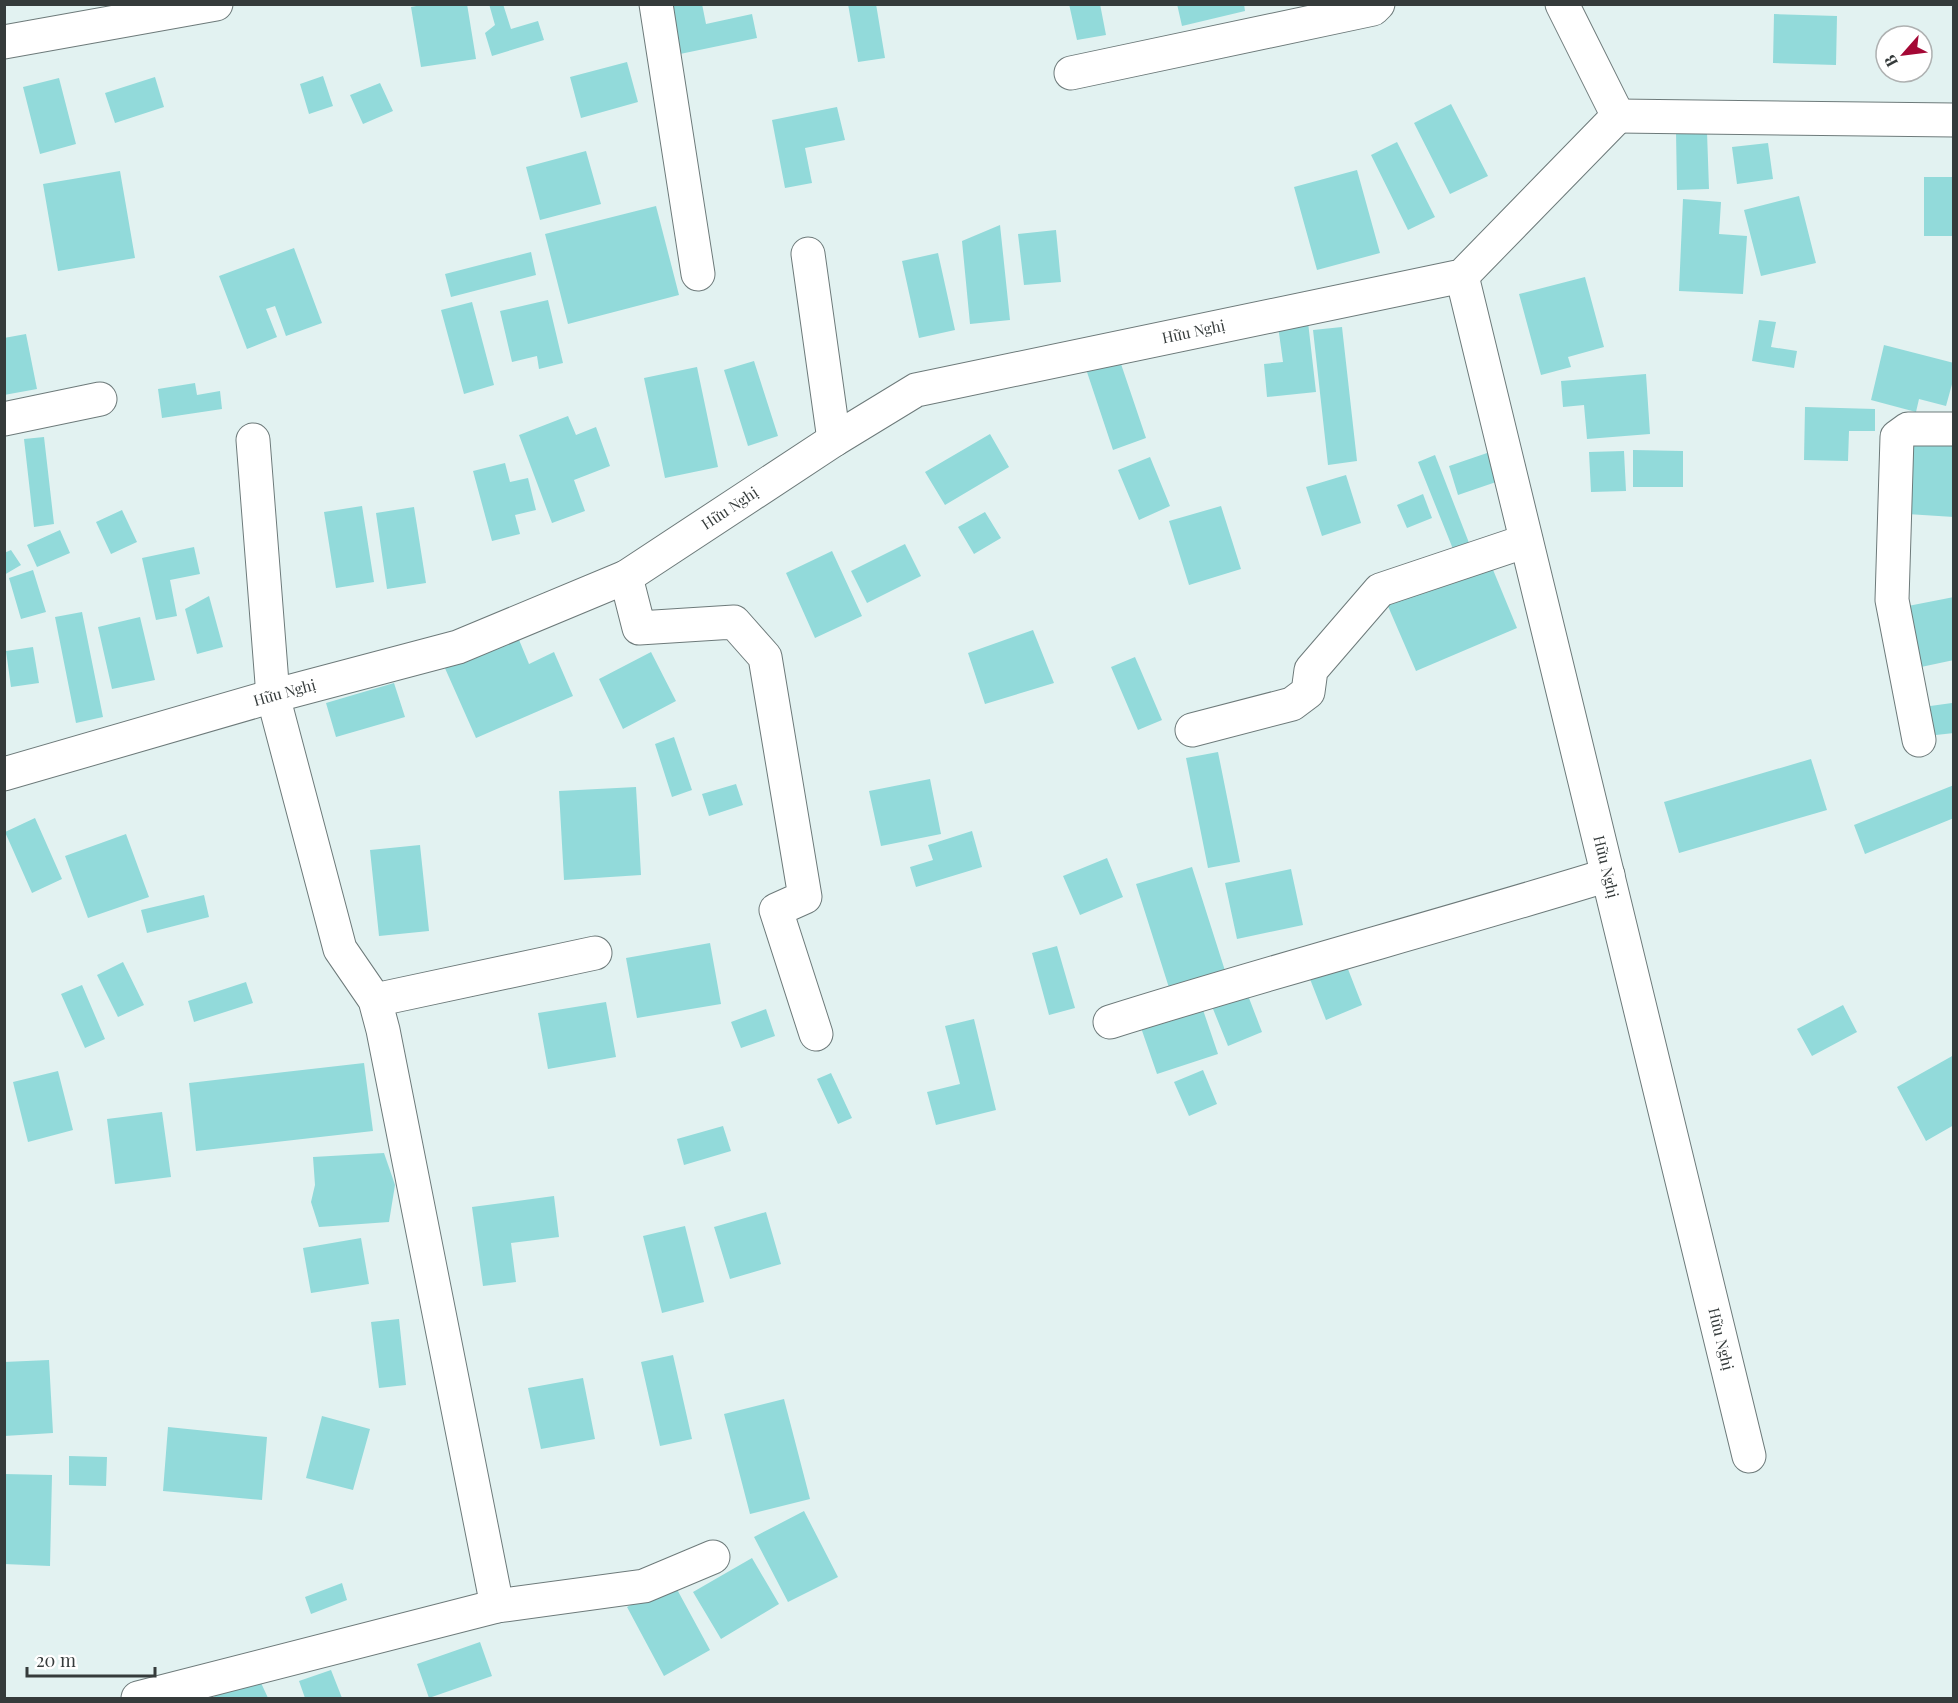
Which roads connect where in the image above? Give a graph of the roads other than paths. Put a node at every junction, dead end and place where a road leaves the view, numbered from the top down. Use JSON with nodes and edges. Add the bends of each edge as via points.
{"nodes":[{"id":1,"x":216,"y":4,"type":"edge"},
{"id":2,"x":656,"y":4,"type":"edge"},
{"id":3,"x":1378,"y":4,"type":"edge"},
{"id":4,"x":1562,"y":4,"type":"edge"},
{"id":5,"x":4,"y":42,"type":"edge"},
{"id":6,"x":1071,"y":73,"type":"dead end"},
{"id":7,"x":1618,"y":116,"type":"junction"},
{"id":8,"x":1953,"y":120,"type":"edge"},
{"id":9,"x":808,"y":254,"type":"dead end"},
{"id":10,"x":698,"y":274,"type":"dead end"},
{"id":11,"x":1462,"y":276,"type":"junction"},
{"id":12,"x":100,"y":399,"type":"dead end"},
{"id":13,"x":4,"y":419,"type":"edge"},
{"id":14,"x":1953,"y":429,"type":"edge"},
{"id":15,"x":254,"y":440,"type":"dead end"},
{"id":16,"x":834,"y":440,"type":"junction"},
{"id":17,"x":1526,"y":541,"type":"junction"},
{"id":18,"x":626,"y":577,"type":"junction"},
{"id":19,"x":273,"y":696,"type":"junction"},
{"id":20,"x":1192,"y":730,"type":"dead end"},
{"id":21,"x":1919,"y":740,"type":"dead end"},
{"id":22,"x":4,"y":774,"type":"edge"},
{"id":23,"x":1608,"y":875,"type":"junction"},
{"id":24,"x":595,"y":953,"type":"dead end"},
{"id":25,"x":375,"y":1000,"type":"junction"},
{"id":26,"x":1110,"y":1022,"type":"dead end"},
{"id":27,"x":816,"y":1034,"type":"dead end"},
{"id":28,"x":1749,"y":1456,"type":"dead end"},
{"id":29,"x":712,"y":1557,"type":"dead end"},
{"id":30,"x":497,"y":1606,"type":"junction"},
{"id":31,"x":138,"y":1698,"type":"edge"}],
"edges":[{"from":1,"to":5,"type":"street"},
{"from":2,"to":10,"type":"street"},
{"from":3,"to":6,"type":"street","via":[[1374,9]]},
{"from":4,"to":7,"type":"street"},
{"from":7,"to":8,"type":"street"},
{"from":7,"to":11,"type":"street"},
{"from":9,"to":16,"type":"street"},
{"from":11,"to":16,"type":"street","name":"Hữu Nghị","via":[[916,390]]},
{"from":11,"to":17,"type":"street","name":"Hữu Nghị"},
{"from":12,"to":13,"type":"street"},
{"from":14,"to":21,"type":"street","via":[[1908,429],[1897,437],[1892,600]]},
{"from":15,"to":19,"type":"street"},
{"from":16,"to":18,"type":"street","name":"Hữu Nghị"},
{"from":17,"to":20,"type":"street","via":[[1380,590],[1311,670],[1308,692],[1292,704]]},
{"from":17,"to":23,"type":"street","name":"Hữu Nghị"},
{"from":18,"to":19,"type":"street","name":"Hữu Nghị","via":[[458,647]]},
{"from":18,"to":27,"type":"street","via":[[639,628],[734,622],[765,657],[805,897],[776,910]]},
{"from":19,"to":22,"type":"street","name":"Hữu Nghị"},
{"from":19,"to":25,"type":"street","via":[[340,949]]},
{"from":23,"to":26,"type":"street"},
{"from":23,"to":28,"type":"street","name":"Hữu Nghị"},
{"from":24,"to":25,"type":"street"},
{"from":25,"to":30,"type":"street"},
{"from":29,"to":30,"type":"street","via":[[644,1586]]},
{"from":30,"to":31,"type":"street"}]}
